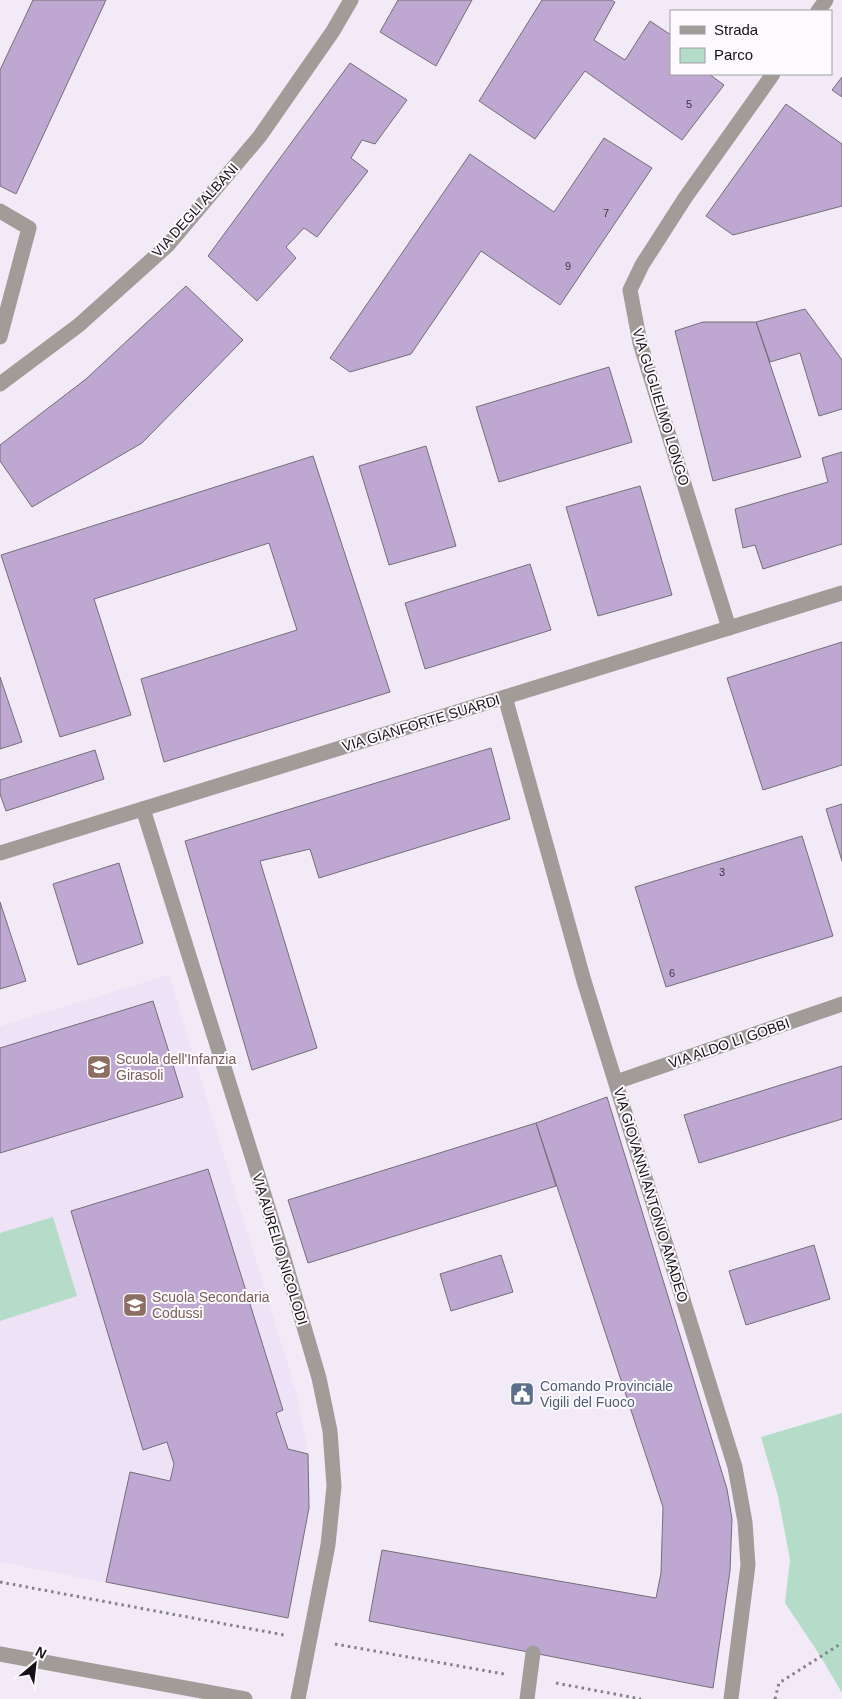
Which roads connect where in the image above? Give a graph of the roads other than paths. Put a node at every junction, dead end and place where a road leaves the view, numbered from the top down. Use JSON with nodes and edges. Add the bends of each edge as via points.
{"nodes":[{"id":1,"x":351,"y":0,"type":"edge"},
{"id":2,"x":772,"y":75,"type":"edge"},
{"id":3,"x":0,"y":211,"type":"edge"},
{"id":4,"x":0,"y":337,"type":"edge"},
{"id":5,"x":0,"y":384,"type":"edge"},
{"id":6,"x":842,"y":593,"type":"edge"},
{"id":7,"x":729,"y":628,"type":"junction"},
{"id":8,"x":505,"y":698,"type":"junction"},
{"id":9,"x":143,"y":809,"type":"junction"},
{"id":10,"x":0,"y":854,"type":"edge"},
{"id":11,"x":842,"y":1004,"type":"edge"},
{"id":12,"x":616,"y":1082,"type":"junction"},
{"id":13,"x":533,"y":1653,"type":"dead end"},
{"id":14,"x":0,"y":1654,"type":"edge"},
{"id":15,"x":245,"y":1699,"type":"edge"},
{"id":16,"x":298,"y":1699,"type":"edge"},
{"id":17,"x":527,"y":1699,"type":"edge"},
{"id":18,"x":731,"y":1699,"type":"edge"}],
"edges":[{"from":1,"to":5,"type":"street","name":"VIA DEGLI ALBANI","via":[[260,136],[168,245],[79,325]]},
{"from":2,"to":7,"type":"street","name":"VIA GUGLIELMO LONGO","via":[[685,198],[642,265],[630,290],[640,343]]},
{"from":3,"to":4,"type":"street","via":[[29,228]]},
{"from":6,"to":7,"type":"street","name":"VIA GIANFORTE SUARDI"},
{"from":7,"to":8,"type":"street","name":"VIA GIANFORTE SUARDI"},
{"from":8,"to":9,"type":"street","name":"VIA GIANFORTE SUARDI"},
{"from":8,"to":12,"type":"street","name":"VIA GIOVANNI ANTONIO AMADEO"},
{"from":9,"to":10,"type":"street","name":"VIA GIANFORTE SUARDI"},
{"from":9,"to":16,"type":"street","name":"VIA AURELIO NICOLODI","via":[[282,1252],[319,1378],[330,1432],[334,1486],[328,1545]]},
{"from":11,"to":12,"type":"street","name":"VIA ALDO LI GOBBI"},
{"from":12,"to":18,"type":"street","name":"VIA GIOVANNI ANTONIO AMADEO","via":[[735,1467],[748,1566]]},
{"from":13,"to":17,"type":"street"},
{"from":14,"to":15,"type":"street"}]}
